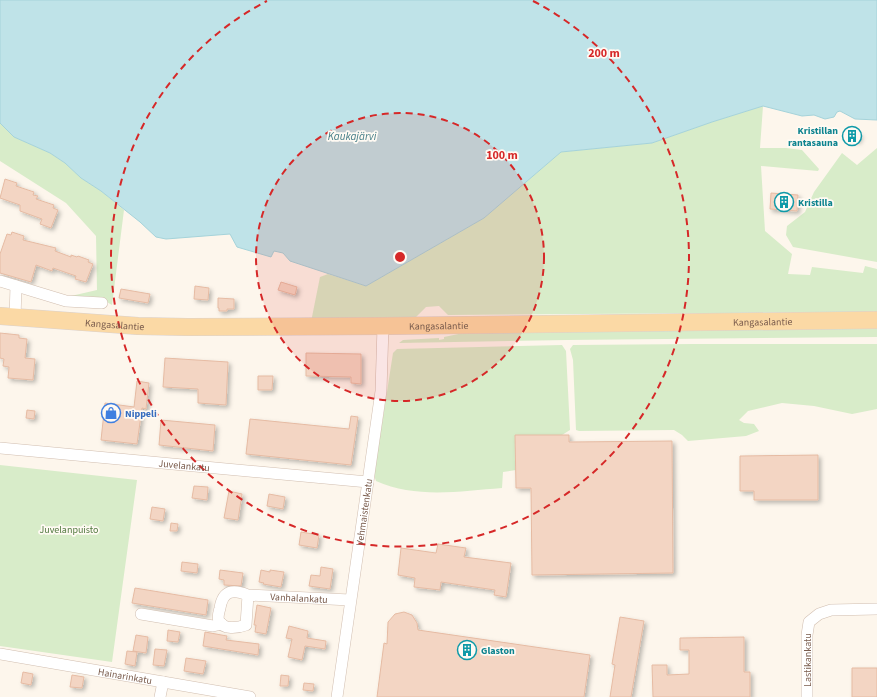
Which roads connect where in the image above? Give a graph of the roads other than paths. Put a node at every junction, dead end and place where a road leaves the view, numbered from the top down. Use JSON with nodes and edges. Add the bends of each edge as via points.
{"nodes":[{"id":1,"x":0,"y":281,"type":"edge"},
{"id":2,"x":16,"y":286,"type":"junction"},
{"id":3,"x":102,"y":303,"type":"dead end"},
{"id":4,"x":8,"y":317,"type":"edge"},
{"id":5,"x":877,"y":320,"type":"edge"},
{"id":6,"x":383,"y":326,"type":"junction"},
{"id":7,"x":0,"y":448,"type":"edge"},
{"id":8,"x":368,"y":482,"type":"junction"},
{"id":9,"x":248,"y":594,"type":"junction"},
{"id":10,"x":350,"y":600,"type":"junction"},
{"id":11,"x":877,"y":609,"type":"edge"},
{"id":12,"x":141,"y":614,"type":"dead end"},
{"id":13,"x":222,"y":624,"type":"junction"},
{"id":14,"x":0,"y":654,"type":"edge"},
{"id":15,"x":163,"y":682,"type":"junction"},
{"id":16,"x":160,"y":697,"type":"edge"},
{"id":17,"x":250,"y":697,"type":"edge"},
{"id":18,"x":337,"y":697,"type":"edge"},
{"id":19,"x":807,"y":697,"type":"edge"}],
"edges":[{"from":1,"to":2,"type":"street"},
{"from":2,"to":3,"type":"street","via":[[66,301]]},
{"from":2,"to":4,"type":"street"},
{"from":4,"to":6,"type":"main road","name":"Kangasalantie","via":[[150,326]]},
{"from":5,"to":6,"type":"main road","name":"Kangasalantie"},
{"from":6,"to":8,"type":"street","name":"Vehmaistenkatu","via":[[381,391]]},
{"from":7,"to":8,"type":"street","name":"Juvelankatu"},
{"from":8,"to":10,"type":"street","name":"Vehmaistenkatu"},
{"from":9,"to":10,"type":"street","name":"Vanhalankatu"},
{"from":9,"to":13,"type":"street","name":"Vanhalankatu","via":[[238,591],[226,594],[222,598],[218,615]]},
{"from":9,"to":13,"type":"street","via":[[246,625],[234,628]]},
{"from":10,"to":18,"type":"street","name":"Vehmaistenkatu"},
{"from":11,"to":19,"type":"street","name":"Lastikankatu","via":[[831,610],[818,614],[809,622]]},
{"from":12,"to":13,"type":"street","via":[[213,626]]},
{"from":14,"to":15,"type":"street","name":"Hainarinkatu"},
{"from":15,"to":16,"type":"street"},
{"from":15,"to":17,"type":"street","name":"Hainarinkatu"}]}
